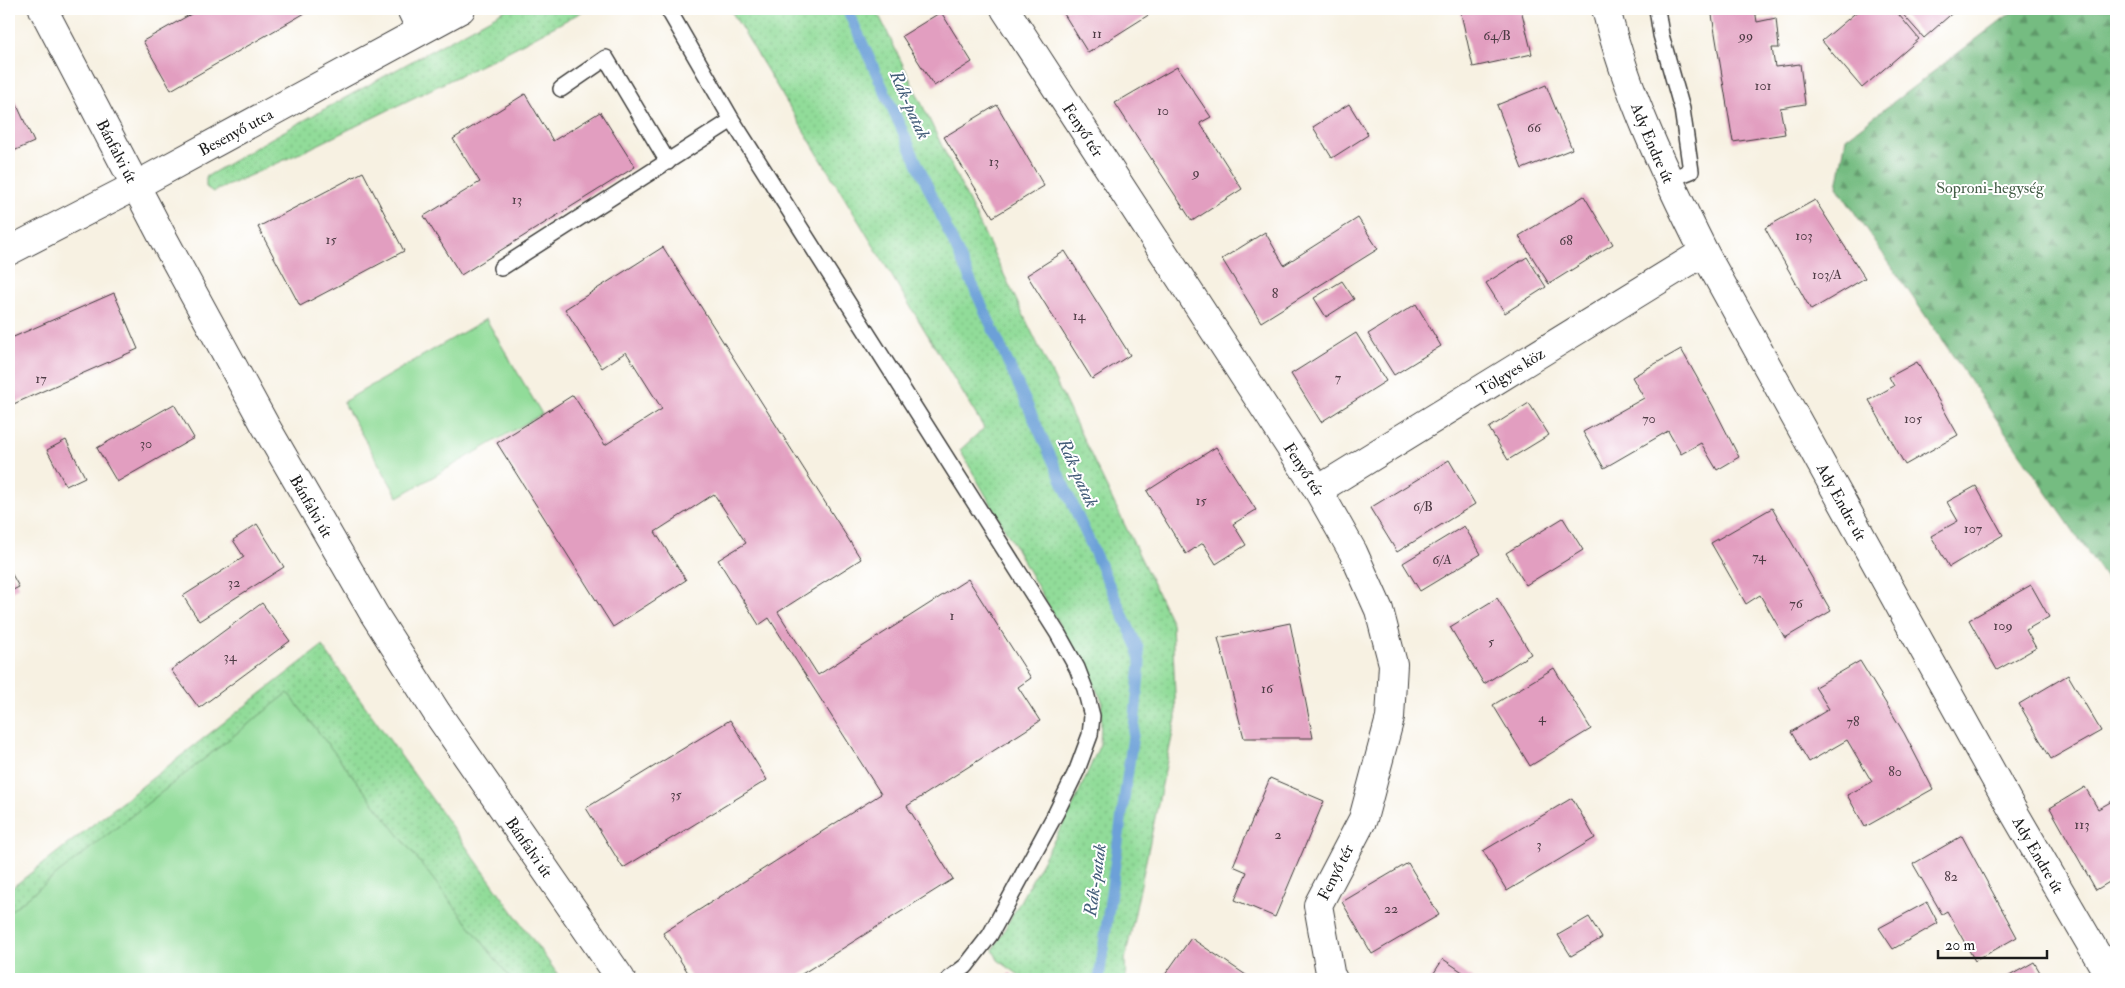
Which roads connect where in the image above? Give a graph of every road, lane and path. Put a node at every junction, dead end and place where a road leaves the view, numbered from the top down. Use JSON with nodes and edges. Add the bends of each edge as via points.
{"nodes":[{"id":1,"x":43,"y":9,"type":"edge"},
{"id":2,"x":461,"y":9,"type":"edge"},
{"id":3,"x":668,"y":9,"type":"edge"},
{"id":4,"x":1005,"y":9,"type":"edge"},
{"id":5,"x":1606,"y":9,"type":"edge"},
{"id":6,"x":1657,"y":9,"type":"edge"},
{"id":7,"x":416,"y":20,"type":"edge"},
{"id":8,"x":561,"y":89,"type":"dead end"},
{"id":9,"x":732,"y":120,"type":"junction"},
{"id":10,"x":668,"y":162,"type":"junction"},
{"id":11,"x":1668,"y":180,"type":"junction"},
{"id":12,"x":136,"y":184,"type":"junction"},
{"id":13,"x":9,"y":251,"type":"edge"},
{"id":14,"x":1704,"y":252,"type":"junction"},
{"id":15,"x":501,"y":268,"type":"dead end"},
{"id":16,"x":1318,"y":490,"type":"junction"},
{"id":17,"x":620,"y":979,"type":"edge"},
{"id":18,"x":949,"y":979,"type":"edge"},
{"id":19,"x":1333,"y":979,"type":"edge"},
{"id":20,"x":2111,"y":979,"type":"edge"}],
"edges":[{"from":1,"to":12,"type":"street","name":"Bánfalvi út"},
{"from":2,"to":7,"type":"street","name":"Besenyő utca"},
{"from":3,"to":9,"type":"lane"},
{"from":4,"to":16,"type":"street","name":"Fenyő tér"},
{"from":5,"to":11,"type":"street","name":"Ady Endre út","via":[[1636,102]]},
{"from":6,"to":11,"type":"lane","via":[[1682,109],[1691,170]]},
{"from":7,"to":12,"type":"street","name":"Besenyő utca"},
{"from":8,"to":10,"type":"lane","via":[[606,58]]},
{"from":9,"to":10,"type":"lane"},
{"from":9,"to":18,"type":"lane","via":[[1058,634],[1077,668],[1090,707],[1090,735],[1056,813],[990,934],[966,966]]},
{"from":10,"to":15,"type":"lane"},
{"from":11,"to":14,"type":"street","name":"Ady Endre út"},
{"from":12,"to":13,"type":"street","name":"Besenyő utca"},
{"from":12,"to":17,"type":"street","name":"Bánfalvi út","via":[[264,425],[374,614],[442,721]]},
{"from":14,"to":16,"type":"street","name":"Tölgyes köz"},
{"from":14,"to":20,"type":"street","name":"Ady Endre út","via":[[2012,810]]},
{"from":16,"to":19,"type":"street","name":"Fenyő tér","via":[[1353,552],[1379,610],[1393,664],[1390,718],[1363,819],[1318,906]]}]}
